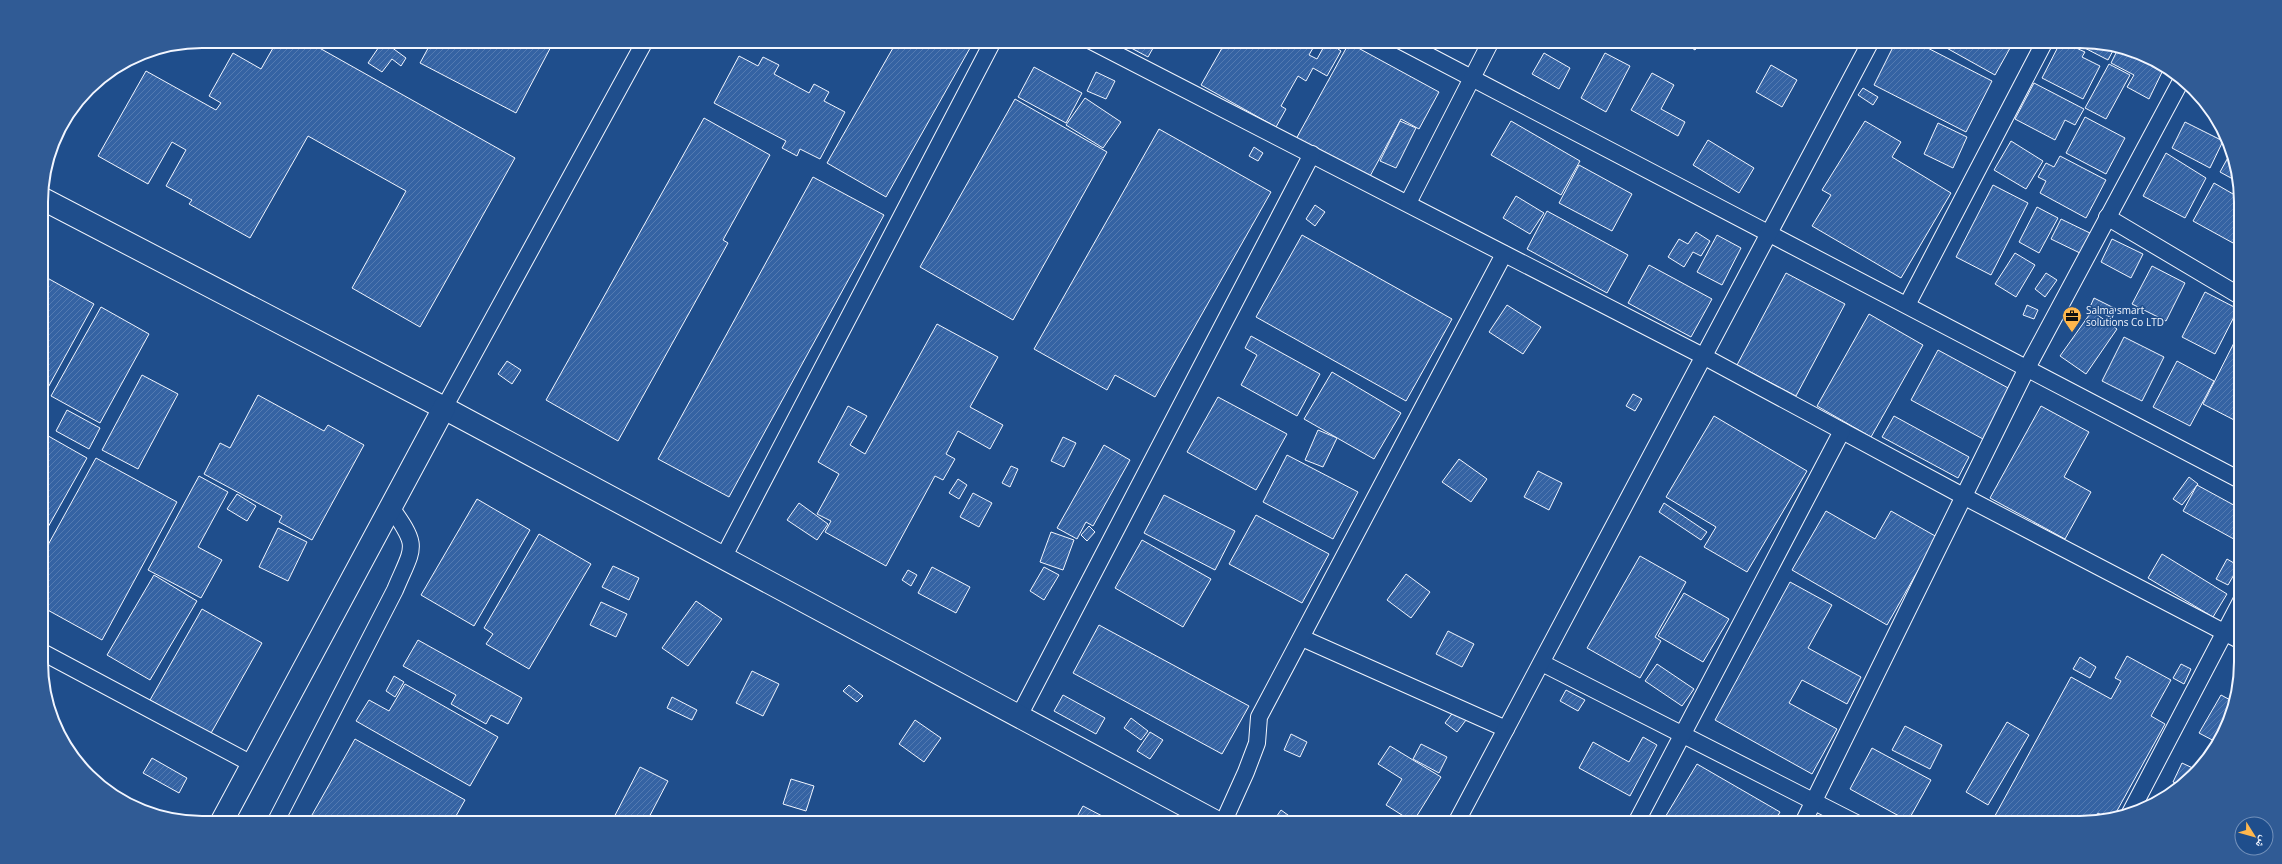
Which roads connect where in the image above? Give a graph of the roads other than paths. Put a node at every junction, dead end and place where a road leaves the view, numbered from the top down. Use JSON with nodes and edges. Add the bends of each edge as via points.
{"nodes":[{"id":1,"x":641,"y":48,"type":"edge"},
{"id":2,"x":989,"y":48,"type":"edge"},
{"id":3,"x":1105,"y":48,"type":"edge"},
{"id":4,"x":1414,"y":48,"type":"edge"},
{"id":5,"x":1487,"y":48,"type":"edge"},
{"id":6,"x":1867,"y":48,"type":"edge"},
{"id":7,"x":2041,"y":48,"type":"edge"},
{"id":8,"x":1472,"y":78,"type":"junction"},
{"id":9,"x":2179,"y":84,"type":"edge"},
{"id":10,"x":1312,"y":154,"type":"junction"},
{"id":11,"x":48,"y":202,"type":"edge"},
{"id":12,"x":1408,"y":203,"type":"junction"},
{"id":13,"x":2107,"y":217,"type":"junction"},
{"id":14,"x":1768,"y":233,"type":"junction"},
{"id":15,"x":1504,"y":254,"type":"junction"},
{"id":16,"x":2234,"y":289,"type":"edge"},
{"id":17,"x":1907,"y":306,"type":"junction"},
{"id":18,"x":1703,"y":356,"type":"junction"},
{"id":19,"x":2027,"y":368,"type":"junction"},
{"id":20,"x":444,"y":408,"type":"junction"},
{"id":21,"x":1842,"y":431,"type":"junction"},
{"id":22,"x":2234,"y":477,"type":"edge"},
{"id":23,"x":1963,"y":496,"type":"junction"},
{"id":24,"x":390,"y":506,"type":"junction"},
{"id":25,"x":723,"y":558,"type":"junction"},
{"id":26,"x":2234,"y":615,"type":"edge"},
{"id":27,"x":2225,"y":632,"type":"junction"},
{"id":28,"x":2234,"y":637,"type":"edge"},
{"id":29,"x":1302,"y":638,"type":"junction"},
{"id":30,"x":48,"y":656,"type":"edge"},
{"id":31,"x":1542,"y":663,"type":"junction"},
{"id":32,"x":1019,"y":716,"type":"junction"},
{"id":33,"x":1506,"y":729,"type":"junction"},
{"id":34,"x":1683,"y":735,"type":"junction"},
{"id":35,"x":252,"y":764,"type":"junction"},
{"id":36,"x":1815,"y":802,"type":"junction"},
{"id":37,"x":2133,"y":806,"type":"edge"},
{"id":38,"x":225,"y":816,"type":"edge"},
{"id":39,"x":279,"y":816,"type":"edge"},
{"id":40,"x":1205,"y":816,"type":"edge"},
{"id":41,"x":1225,"y":816,"type":"edge"},
{"id":42,"x":1460,"y":816,"type":"edge"},
{"id":43,"x":1640,"y":816,"type":"edge"},
{"id":44,"x":1807,"y":816,"type":"edge"},
{"id":45,"x":1842,"y":816,"type":"edge"}],
"edges":[{"from":1,"to":20,"type":"street"},
{"from":2,"to":25,"type":"street"},
{"from":3,"to":10,"type":"street"},
{"from":4,"to":8,"type":"street"},
{"from":5,"to":8,"type":"street"},
{"from":6,"to":14,"type":"street"},
{"from":7,"to":17,"type":"street"},
{"from":8,"to":12,"type":"street"},
{"from":8,"to":14,"type":"street"},
{"from":9,"to":13,"type":"street"},
{"from":10,"to":12,"type":"street"},
{"from":10,"to":32,"type":"street"},
{"from":11,"to":20,"type":"street"},
{"from":12,"to":15,"type":"street"},
{"from":13,"to":16,"type":"street"},
{"from":13,"to":19,"type":"street"},
{"from":14,"to":17,"type":"street"},
{"from":14,"to":18,"type":"street"},
{"from":15,"to":18,"type":"street"},
{"from":15,"to":29,"type":"street"},
{"from":17,"to":19,"type":"street"},
{"from":18,"to":21,"type":"street"},
{"from":18,"to":31,"type":"street"},
{"from":19,"to":22,"type":"street"},
{"from":19,"to":23,"type":"street"},
{"from":20,"to":24,"type":"street"},
{"from":20,"to":25,"type":"street"},
{"from":21,"to":23,"type":"street"},
{"from":21,"to":34,"type":"street"},
{"from":23,"to":27,"type":"street"},
{"from":23,"to":36,"type":"street"},
{"from":24,"to":35,"type":"street"},
{"from":24,"to":39,"type":"street","via":[[412,540],[412,552]]},
{"from":25,"to":32,"type":"street"},
{"from":26,"to":27,"type":"street"},
{"from":27,"to":28,"type":"street"},
{"from":27,"to":37,"type":"street"},
{"from":29,"to":33,"type":"street"},
{"from":29,"to":41,"type":"street","via":[[1259,717],[1257,743]]},
{"from":30,"to":35,"type":"street"},
{"from":31,"to":33,"type":"street"},
{"from":31,"to":34,"type":"street"},
{"from":32,"to":40,"type":"street"},
{"from":33,"to":42,"type":"street"},
{"from":34,"to":36,"type":"street"},
{"from":34,"to":43,"type":"street"},
{"from":35,"to":38,"type":"street"},
{"from":36,"to":44,"type":"street"},
{"from":36,"to":45,"type":"street"}]}
